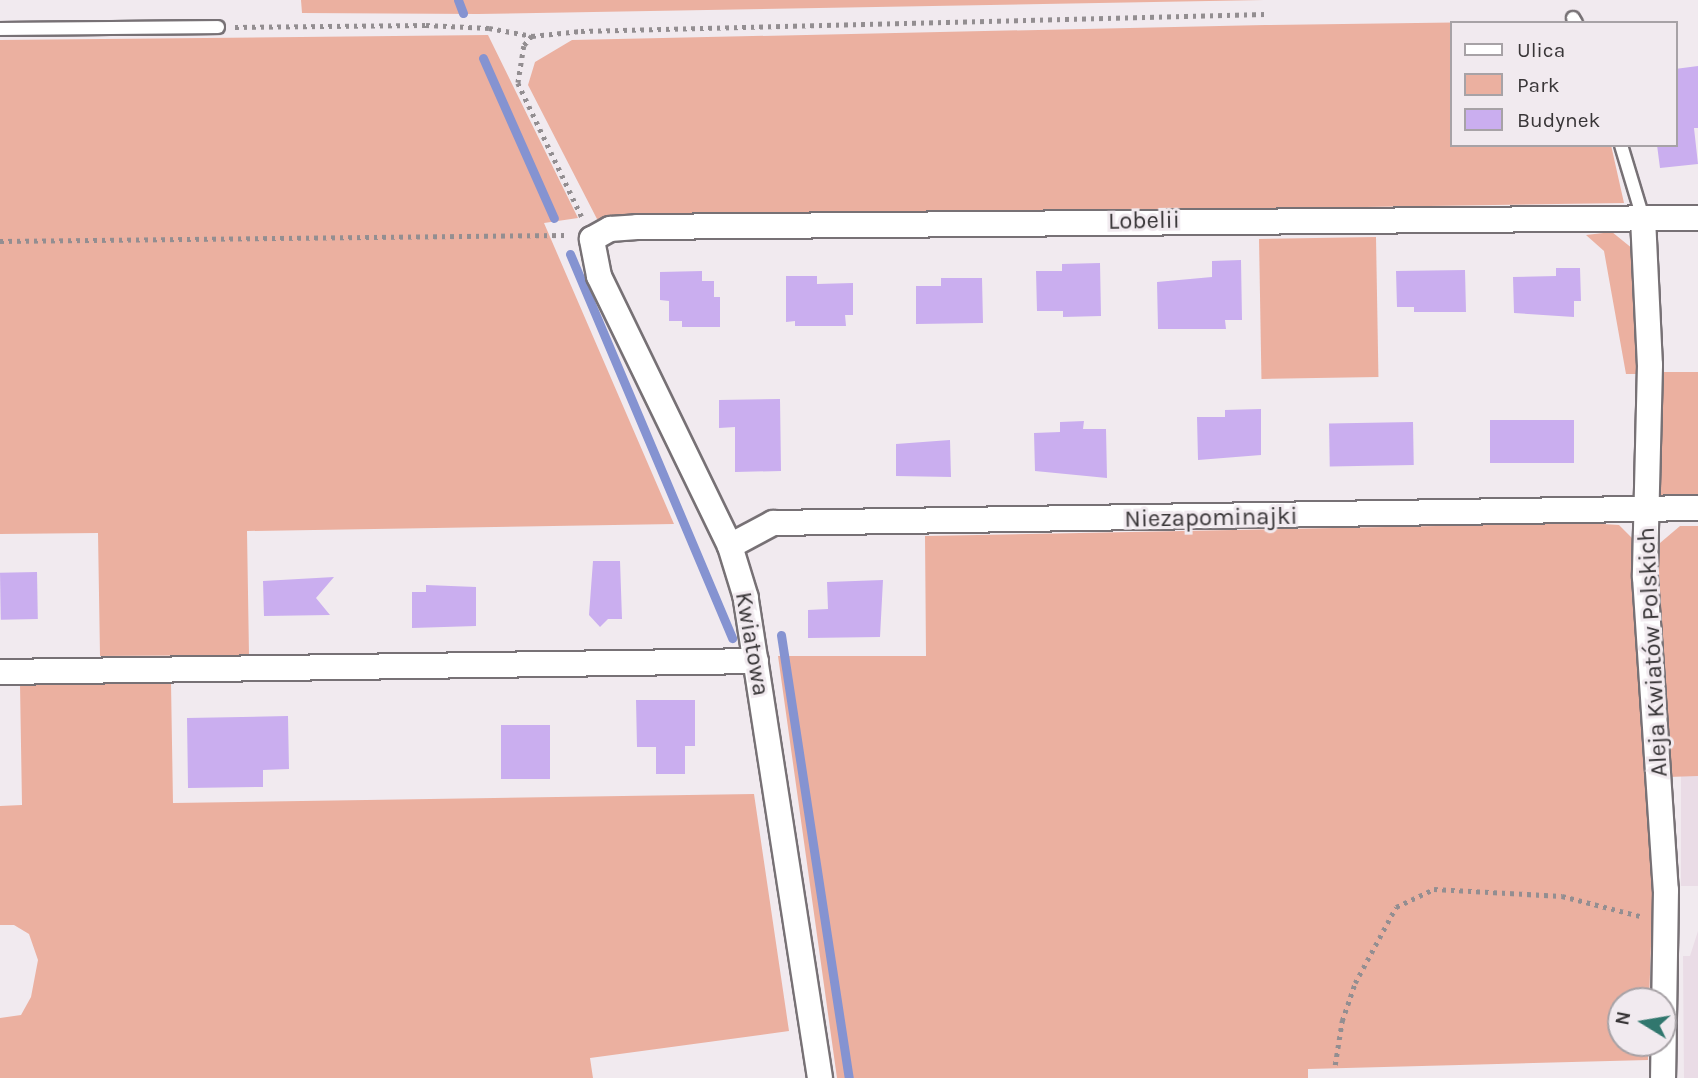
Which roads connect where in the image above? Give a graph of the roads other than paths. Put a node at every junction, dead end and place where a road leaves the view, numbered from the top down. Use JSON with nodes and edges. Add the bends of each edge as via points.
{"nodes":[{"id":1,"x":218,"y":27,"type":"road end"},
{"id":2,"x":0,"y":29,"type":"edge"},
{"id":3,"x":1622,"y":147,"type":"edge"},
{"id":4,"x":1643,"y":218,"type":"junction"},
{"id":5,"x":1698,"y":218,"type":"edge"},
{"id":6,"x":592,"y":239,"type":"joint"},
{"id":7,"x":1698,"y":508,"type":"edge"},
{"id":8,"x":1646,"y":509,"type":"junction"},
{"id":9,"x":730,"y":545,"type":"junction"},
{"id":10,"x":756,"y":661,"type":"junction"},
{"id":11,"x":0,"y":672,"type":"edge"},
{"id":12,"x":820,"y":1078,"type":"edge"},
{"id":13,"x":1662,"y":1078,"type":"edge"}],
"edges":[{"from":1,"to":2,"type":"lane"},
{"from":3,"to":4,"type":"lane","name":"Aleja Kwiatów Polskich"},
{"from":4,"to":5,"type":"street","name":"Lobelii"},
{"from":4,"to":6,"type":"street","name":"Lobelii","via":[[637,227],[610,229]]},
{"from":4,"to":8,"type":"street","name":"Aleja Kwiatów Polskich","via":[[1650,365]]},
{"from":6,"to":9,"type":"street","name":"Kwiatowa","via":[[599,276]]},
{"from":7,"to":8,"type":"street","name":"Niezapominajki"},
{"from":8,"to":9,"type":"street","name":"Niezapominajki","via":[[773,523]]},
{"from":8,"to":13,"type":"street","name":"Aleja Kwiatów Polskich","via":[[1645,577],[1663,823]]},
{"from":9,"to":10,"type":"street","name":"Kwiatowa","via":[[746,598]]},
{"from":10,"to":11,"type":"street"},
{"from":10,"to":12,"type":"street","name":"Kwiatowa"}]}
